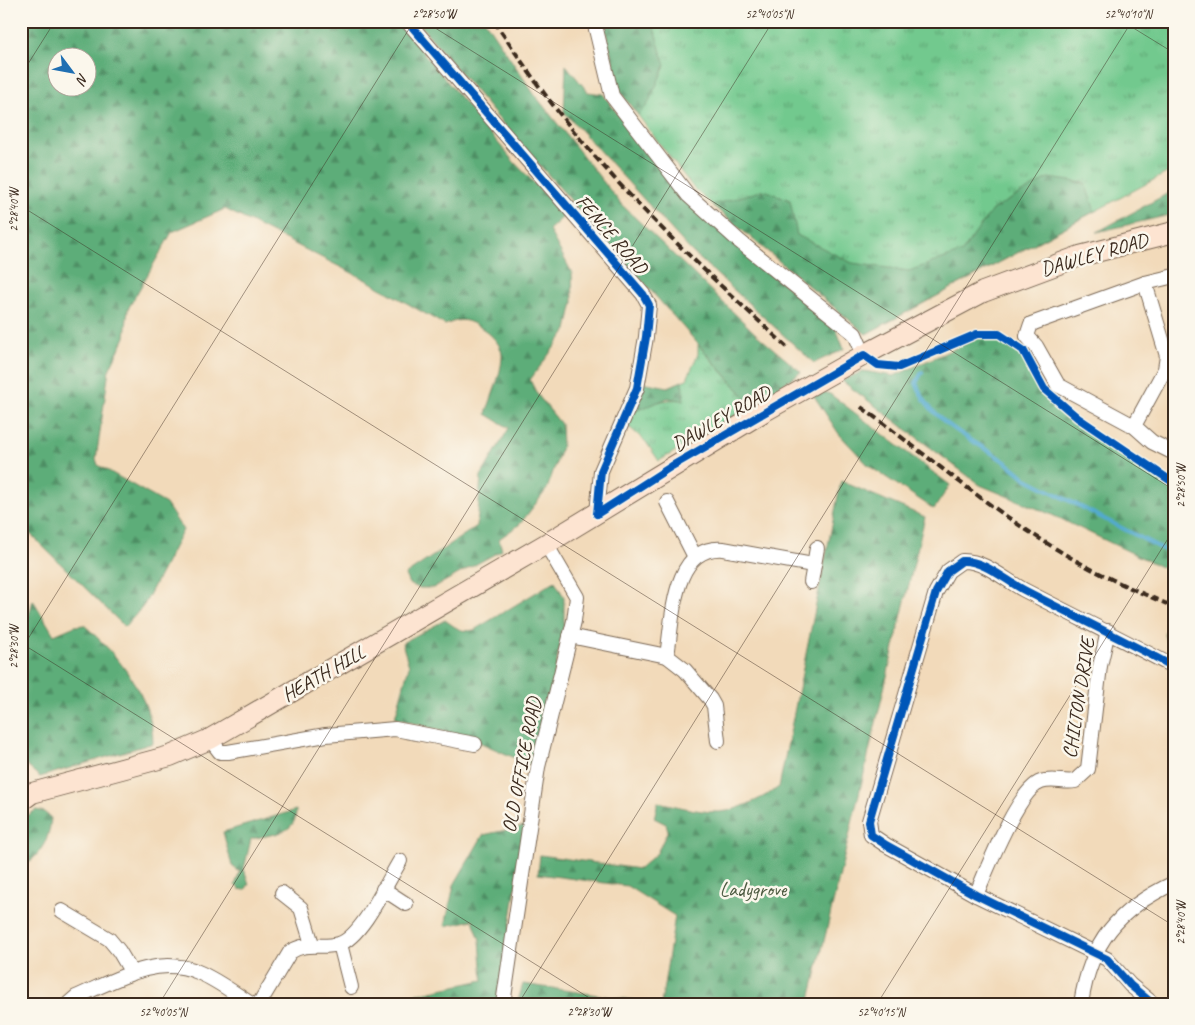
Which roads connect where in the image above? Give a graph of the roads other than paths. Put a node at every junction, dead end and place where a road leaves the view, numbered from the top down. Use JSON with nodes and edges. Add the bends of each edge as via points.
{"nodes":[{"id":1,"x":407,"y":21,"type":"edge"},
{"id":2,"x":594,"y":21,"type":"edge"},
{"id":3,"x":1174,"y":232,"type":"edge"},
{"id":4,"x":1174,"y":276,"type":"edge"},
{"id":5,"x":1146,"y":283,"type":"junction"},
{"id":6,"x":864,"y":355,"type":"junction"},
{"id":7,"x":1134,"y":426,"type":"junction"},
{"id":8,"x":1174,"y":453,"type":"edge"},
{"id":9,"x":667,"y":502,"type":"dead end"},
{"id":10,"x":597,"y":514,"type":"junction"},
{"id":11,"x":546,"y":544,"type":"junction"},
{"id":12,"x":817,"y":548,"type":"dead end"},
{"id":13,"x":695,"y":556,"type":"junction"},
{"id":14,"x":814,"y":565,"type":"junction"},
{"id":15,"x":810,"y":582,"type":"dead end"},
{"id":16,"x":1108,"y":631,"type":"junction"},
{"id":17,"x":570,"y":636,"type":"junction"},
{"id":18,"x":667,"y":656,"type":"junction"},
{"id":19,"x":1174,"y":667,"type":"edge"},
{"id":20,"x":210,"y":739,"type":"junction"},
{"id":21,"x":718,"y":741,"type":"dead end"},
{"id":22,"x":475,"y":744,"type":"dead end"},
{"id":23,"x":25,"y":794,"type":"edge"},
{"id":24,"x":400,"y":861,"type":"dead end"},
{"id":25,"x":1174,"y":883,"type":"edge"},
{"id":26,"x":382,"y":889,"type":"junction"},
{"id":27,"x":282,"y":893,"type":"dead end"},
{"id":28,"x":976,"y":895,"type":"junction"},
{"id":29,"x":406,"y":904,"type":"dead end"},
{"id":30,"x":62,"y":911,"type":"dead end"},
{"id":31,"x":312,"y":944,"type":"junction"},
{"id":32,"x":340,"y":944,"type":"junction"},
{"id":33,"x":1095,"y":952,"type":"junction"},
{"id":34,"x":132,"y":973,"type":"junction"},
{"id":35,"x":351,"y":987,"type":"dead end"},
{"id":36,"x":68,"y":1004,"type":"edge"},
{"id":37,"x":251,"y":1004,"type":"edge"},
{"id":38,"x":259,"y":1004,"type":"edge"},
{"id":39,"x":502,"y":1004,"type":"edge"},
{"id":40,"x":1080,"y":1004,"type":"edge"},
{"id":41,"x":1153,"y":1004,"type":"edge"}],
"edges":[{"from":1,"to":10,"type":"street","name":"FENCE ROAD","via":[[643,294],[649,305],[637,388],[602,472]]},
{"from":2,"to":6,"type":"street","via":[[612,96],[688,194],[739,241],[855,334]]},
{"from":3,"to":6,"type":"street","name":"DAWLEY ROAD","via":[[1080,256],[1030,273],[983,292]]},
{"from":4,"to":5,"type":"street"},
{"from":5,"to":7,"type":"street","via":[[1167,356],[1165,369]]},
{"from":5,"to":7,"type":"street","via":[[1031,324],[1027,336],[1058,385]]},
{"from":6,"to":10,"type":"street","name":"DAWLEY ROAD","via":[[672,466]]},
{"from":7,"to":8,"type":"street","via":[[1152,442]]},
{"from":9,"to":13,"type":"street"},
{"from":10,"to":11,"type":"street","name":"HEATH HILL"},
{"from":11,"to":17,"type":"street","name":"OLD OFFICE ROAD","via":[[577,597]]},
{"from":11,"to":20,"type":"street","name":"HEATH HILL"},
{"from":12,"to":14,"type":"street"},
{"from":13,"to":14,"type":"street","via":[[713,548]]},
{"from":13,"to":18,"type":"street","via":[[685,567],[679,582]]},
{"from":14,"to":15,"type":"street"},
{"from":16,"to":19,"type":"street","name":"CHILTON DRIVE"},
{"from":16,"to":28,"type":"street","name":"CHILTON DRIVE","via":[[1100,666],[1088,769],[1075,781],[1038,782],[1029,790],[1011,817]]},
{"from":16,"to":28,"type":"street","via":[[969,560],[956,564],[942,578],[915,657],[868,821],[871,835]]},
{"from":17,"to":18,"type":"street"},
{"from":17,"to":39,"type":"street","name":"OLD OFFICE ROAD","via":[[538,767]]},
{"from":18,"to":21,"type":"street","via":[[685,670],[710,699],[714,706]]},
{"from":20,"to":22,"type":"street","via":[[220,752],[228,752],[326,735],[395,728]]},
{"from":20,"to":23,"type":"street","name":"HEATH HILL","via":[[170,756]]},
{"from":24,"to":26,"type":"street"},
{"from":25,"to":33,"type":"street","via":[[1121,915]]},
{"from":26,"to":29,"type":"street"},
{"from":26,"to":32,"type":"street","via":[[358,930]]},
{"from":27,"to":31,"type":"street","via":[[302,908]]},
{"from":28,"to":33,"type":"street"},
{"from":30,"to":34,"type":"street","via":[[109,939]]},
{"from":31,"to":32,"type":"street"},
{"from":31,"to":38,"type":"street","via":[[290,952]]},
{"from":32,"to":35,"type":"street"},
{"from":33,"to":40,"type":"street"},
{"from":33,"to":41,"type":"street","via":[[1108,959],[1130,985]]},
{"from":34,"to":36,"type":"street","via":[[76,997]]},
{"from":34,"to":37,"type":"street","via":[[153,967],[184,968],[206,976]]}]}
